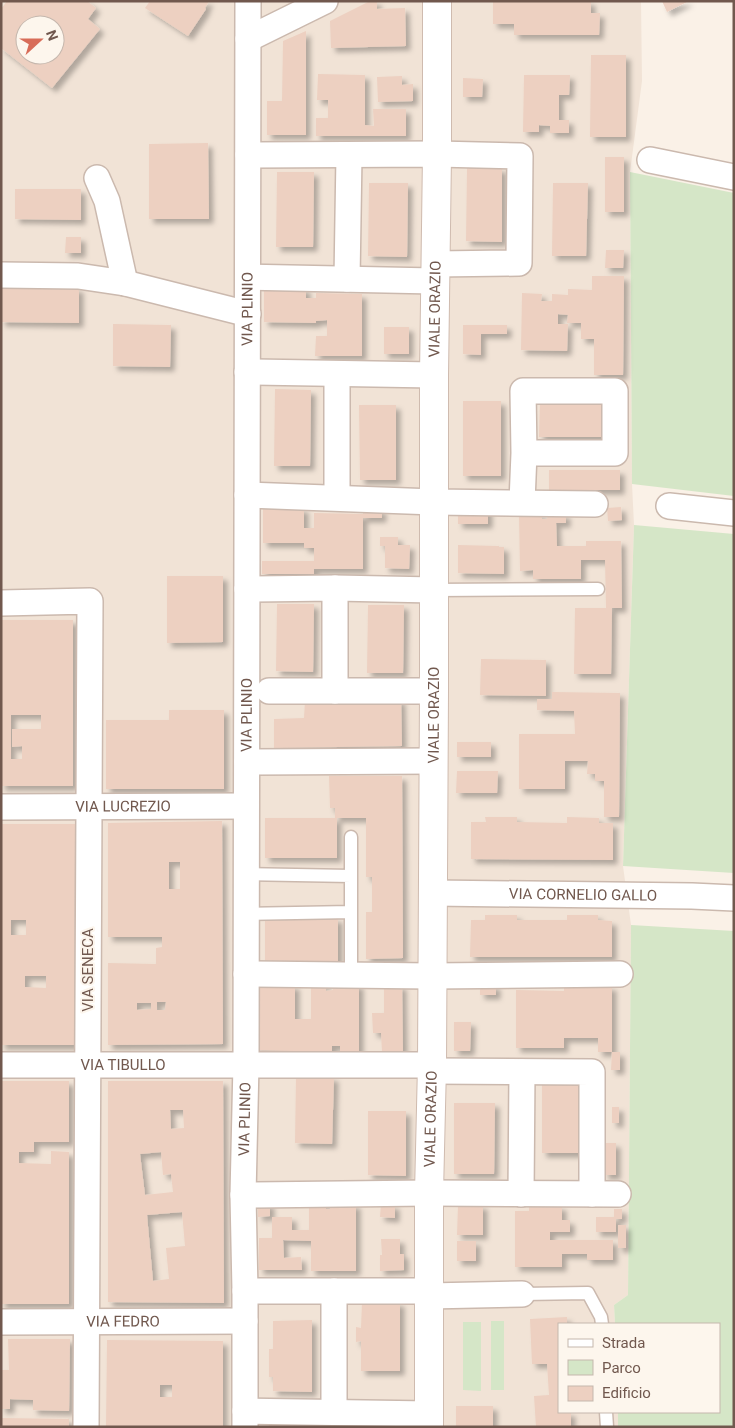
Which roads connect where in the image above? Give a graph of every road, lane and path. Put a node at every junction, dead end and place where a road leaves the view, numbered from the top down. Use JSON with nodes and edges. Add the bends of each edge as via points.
{"nodes":[{"id":1,"x":248,"y":1,"type":"edge"},
{"id":2,"x":325,"y":1,"type":"edge"},
{"id":3,"x":437,"y":1,"type":"edge"},
{"id":4,"x":248,"y":39,"type":"junction"},
{"id":5,"x":437,"y":154,"type":"junction"},
{"id":6,"x":248,"y":155,"type":"junction"},
{"id":7,"x":348,"y":155,"type":"junction"},
{"id":8,"x":650,"y":160,"type":"dead end"},
{"id":9,"x":734,"y":177,"type":"edge"},
{"id":10,"x":96,"y":178,"type":"dead end"},
{"id":11,"x":435,"y":272,"type":"junction"},
{"id":12,"x":1,"y":275,"type":"edge"},
{"id":13,"x":248,"y":276,"type":"junction"},
{"id":14,"x":347,"y":279,"type":"junction"},
{"id":15,"x":125,"y":283,"type":"junction"},
{"id":16,"x":248,"y":314,"type":"junction"},
{"id":17,"x":248,"y":372,"type":"junction"},
{"id":18,"x":337,"y":374,"type":"junction"},
{"id":19,"x":434,"y":375,"type":"junction"},
{"id":20,"x":524,"y":453,"type":"dead end"},
{"id":21,"x":247,"y":494,"type":"junction"},
{"id":22,"x":337,"y":497,"type":"junction"},
{"id":23,"x":434,"y":502,"type":"junction"},
{"id":24,"x":522,"y":502,"type":"junction"},
{"id":25,"x":595,"y":504,"type":"dead end"},
{"id":26,"x":669,"y":506,"type":"dead end"},
{"id":27,"x":734,"y":513,"type":"edge"},
{"id":28,"x":336,"y":588,"type":"junction"},
{"id":29,"x":247,"y":589,"type":"junction"},
{"id":30,"x":598,"y":589,"type":"dead end"},
{"id":31,"x":434,"y":590,"type":"junction"},
{"id":32,"x":1,"y":603,"type":"edge"},
{"id":33,"x":270,"y":691,"type":"dead end"},
{"id":34,"x":335,"y":691,"type":"junction"},
{"id":35,"x":434,"y":691,"type":"junction"},
{"id":36,"x":433,"y":761,"type":"junction"},
{"id":37,"x":247,"y":762,"type":"junction"},
{"id":38,"x":1,"y":806,"type":"edge"},
{"id":39,"x":246,"y":806,"type":"junction"},
{"id":40,"x":88,"y":807,"type":"junction"},
{"id":41,"x":351,"y":836,"type":"dead end"},
{"id":42,"x":246,"y":874,"type":"junction"},
{"id":43,"x":351,"y":876,"type":"junction"},
{"id":44,"x":432,"y":894,"type":"junction"},
{"id":45,"x":734,"y":898,"type":"edge"},
{"id":46,"x":351,"y":912,"type":"junction"},
{"id":47,"x":246,"y":914,"type":"junction"},
{"id":48,"x":246,"y":974,"type":"junction"},
{"id":49,"x":620,"y":974,"type":"dead end"},
{"id":50,"x":351,"y":975,"type":"junction"},
{"id":51,"x":432,"y":976,"type":"junction"},
{"id":52,"x":87,"y":1064,"type":"junction"},
{"id":53,"x":246,"y":1064,"type":"junction"},
{"id":54,"x":1,"y":1065,"type":"edge"},
{"id":55,"x":432,"y":1068,"type":"junction"},
{"id":56,"x":522,"y":1072,"type":"junction"},
{"id":57,"x":429,"y":1193,"type":"junction"},
{"id":58,"x":521,"y":1194,"type":"junction"},
{"id":59,"x":592,"y":1194,"type":"junction"},
{"id":60,"x":618,"y":1194,"type":"dead end"},
{"id":61,"x":243,"y":1195,"type":"junction"},
{"id":62,"x":245,"y":1291,"type":"junction"},
{"id":63,"x":334,"y":1291,"type":"junction"},
{"id":64,"x":429,"y":1293,"type":"junction"},
{"id":65,"x":522,"y":1294,"type":"joint"},
{"id":66,"x":86,"y":1321,"type":"junction"},
{"id":67,"x":245,"y":1321,"type":"junction"},
{"id":68,"x":1,"y":1322,"type":"edge"},
{"id":69,"x":602,"y":1323,"type":"edge"},
{"id":70,"x":334,"y":1412,"type":"junction"},
{"id":71,"x":606,"y":1413,"type":"edge"},
{"id":72,"x":245,"y":1419,"type":"edge"},
{"id":73,"x":429,"y":1420,"type":"edge"},
{"id":74,"x":86,"y":1427,"type":"edge"},
{"id":75,"x":607,"y":1427,"type":"edge"}],
"edges":[{"from":1,"to":4,"type":"street","name":"VIA PLINIO"},
{"from":2,"to":4,"type":"street"},
{"from":3,"to":5,"type":"street","name":"VIALE ORAZIO"},
{"from":4,"to":6,"type":"street","name":"VIA PLINIO"},
{"from":5,"to":7,"type":"street"},
{"from":5,"to":11,"type":"street","name":"VIALE ORAZIO"},
{"from":5,"to":11,"type":"street","via":[[520,156],[519,263]]},
{"from":6,"to":7,"type":"street"},
{"from":6,"to":13,"type":"street","name":"VIA PLINIO"},
{"from":7,"to":14,"type":"street"},
{"from":8,"to":9,"type":"street"},
{"from":10,"to":15,"type":"street","via":[[107,201]]},
{"from":11,"to":14,"type":"street"},
{"from":11,"to":19,"type":"street","name":"VIALE ORAZIO"},
{"from":12,"to":15,"type":"street","via":[[78,276]]},
{"from":13,"to":14,"type":"street"},
{"from":13,"to":16,"type":"street","name":"VIA PLINIO"},
{"from":15,"to":16,"type":"street"},
{"from":16,"to":17,"type":"street","name":"VIA PLINIO"},
{"from":17,"to":18,"type":"street"},
{"from":17,"to":21,"type":"street","name":"VIA PLINIO"},
{"from":18,"to":19,"type":"street"},
{"from":18,"to":22,"type":"street"},
{"from":19,"to":23,"type":"street","name":"VIALE ORAZIO"},
{"from":20,"to":24,"type":"street"},
{"from":21,"to":22,"type":"street"},
{"from":21,"to":29,"type":"street","name":"VIA PLINIO"},
{"from":22,"to":23,"type":"street"},
{"from":23,"to":24,"type":"street"},
{"from":23,"to":31,"type":"street","name":"VIALE ORAZIO"},
{"from":24,"to":25,"type":"street"},
{"from":26,"to":27,"type":"street"},
{"from":28,"to":29,"type":"street"},
{"from":28,"to":31,"type":"street"},
{"from":28,"to":34,"type":"street"},
{"from":29,"to":37,"type":"street","name":"VIA PLINIO"},
{"from":30,"to":31,"type":"lane"},
{"from":31,"to":35,"type":"street","name":"VIALE ORAZIO"},
{"from":32,"to":40,"type":"street","name":"VIA SENECA","via":[[90,601]]},
{"from":33,"to":34,"type":"street"},
{"from":34,"to":35,"type":"street"},
{"from":35,"to":36,"type":"street","name":"VIALE ORAZIO"},
{"from":36,"to":37,"type":"street"},
{"from":36,"to":44,"type":"street","name":"VIALE ORAZIO"},
{"from":37,"to":39,"type":"street","name":"VIA PLINIO"},
{"from":38,"to":40,"type":"street","name":"VIA LUCREZIO"},
{"from":39,"to":40,"type":"street","name":"VIA LUCREZIO"},
{"from":39,"to":42,"type":"street","name":"VIA PLINIO"},
{"from":40,"to":52,"type":"street","name":"VIA SENECA"},
{"from":41,"to":43,"type":"lane"},
{"from":42,"to":43,"type":"lane"},
{"from":42,"to":47,"type":"street","name":"VIA PLINIO"},
{"from":43,"to":46,"type":"lane"},
{"from":44,"to":45,"type":"street","name":"VIA CORNELIO GALLO"},
{"from":44,"to":51,"type":"street","name":"VIALE ORAZIO"},
{"from":46,"to":47,"type":"lane"},
{"from":46,"to":50,"type":"lane"},
{"from":47,"to":48,"type":"street","name":"VIA PLINIO"},
{"from":48,"to":50,"type":"street"},
{"from":48,"to":53,"type":"street","name":"VIA PLINIO"},
{"from":49,"to":51,"type":"street"},
{"from":50,"to":51,"type":"street"},
{"from":51,"to":55,"type":"street","name":"VIALE ORAZIO"},
{"from":52,"to":53,"type":"street","name":"VIA TIBULLO"},
{"from":52,"to":54,"type":"street","name":"VIA TIBULLO"},
{"from":52,"to":66,"type":"street","name":"VIA SENECA"},
{"from":53,"to":55,"type":"street","name":"VIA TIBULLO"},
{"from":53,"to":61,"type":"street","name":"VIA PLINIO"},
{"from":55,"to":56,"type":"street","name":"VIA TIBULLO"},
{"from":55,"to":57,"type":"street","name":"VIALE ORAZIO"},
{"from":56,"to":58,"type":"street"},
{"from":56,"to":59,"type":"street","name":"VIA TIBULLO","via":[[592,1072]]},
{"from":57,"to":58,"type":"street"},
{"from":57,"to":61,"type":"street"},
{"from":57,"to":64,"type":"street","name":"VIALE ORAZIO"},
{"from":58,"to":59,"type":"street"},
{"from":59,"to":60,"type":"street"},
{"from":61,"to":62,"type":"street","name":"VIA PLINIO"},
{"from":62,"to":63,"type":"street"},
{"from":62,"to":67,"type":"street","name":"VIA PLINIO"},
{"from":63,"to":64,"type":"street"},
{"from":63,"to":70,"type":"street"},
{"from":64,"to":65,"type":"street"},
{"from":64,"to":73,"type":"street","name":"VIALE ORAZIO"},
{"from":65,"to":69,"type":"lane","via":[[588,1293]]},
{"from":66,"to":67,"type":"street","name":"VIA FEDRO"},
{"from":66,"to":68,"type":"street","name":"VIA FEDRO"},
{"from":66,"to":74,"type":"street","name":"VIA SENECA"},
{"from":67,"to":72,"type":"street","name":"VIA PLINIO"},
{"from":70,"to":72,"type":"street"},
{"from":70,"to":73,"type":"street"},
{"from":71,"to":75,"type":"lane"}]}
